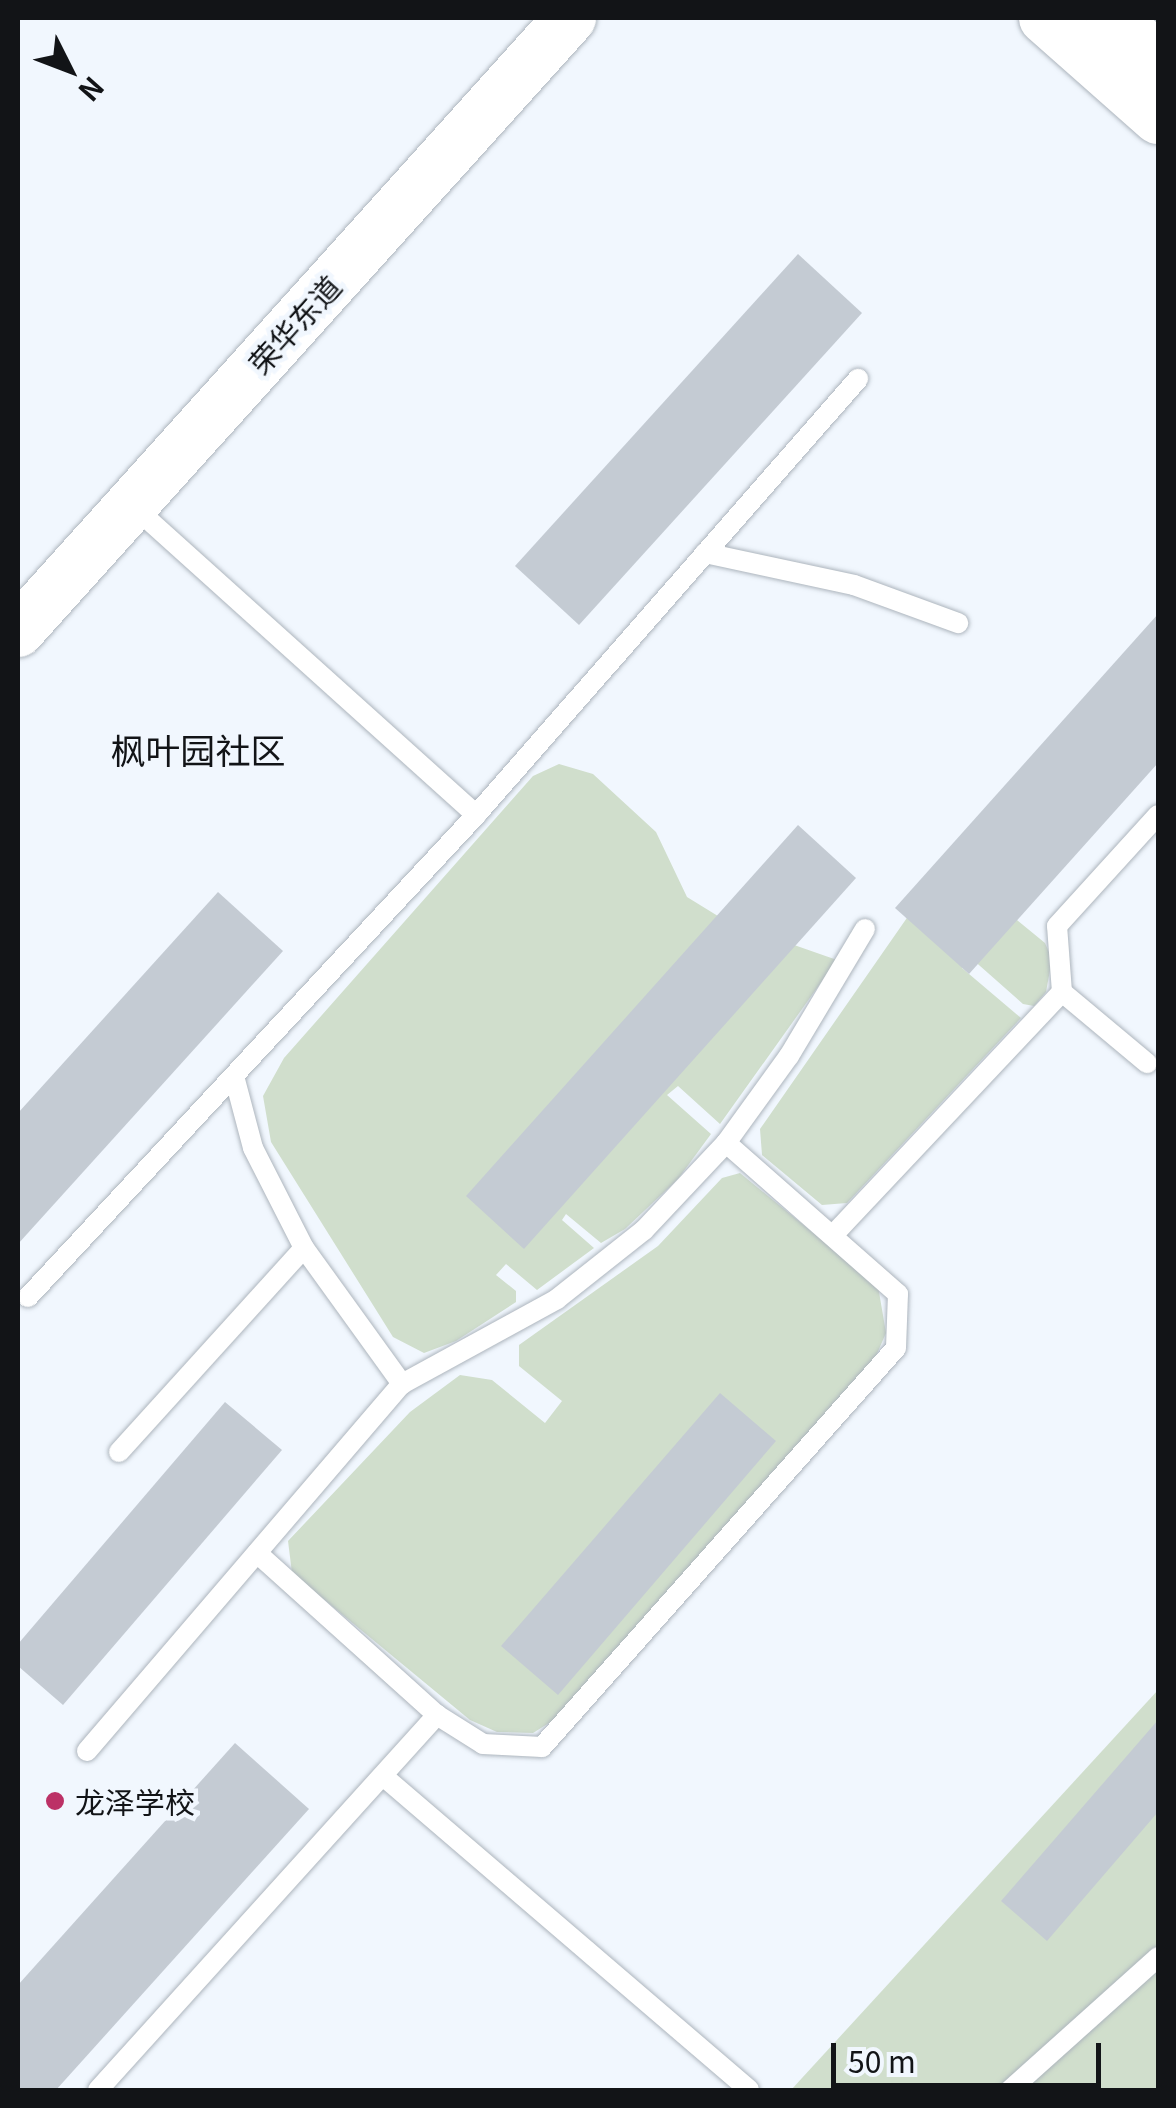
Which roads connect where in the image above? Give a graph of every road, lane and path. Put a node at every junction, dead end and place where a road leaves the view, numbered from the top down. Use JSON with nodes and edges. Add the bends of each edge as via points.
{"nodes":[{"id":1,"x":570,"y":18,"type":"edge"},
{"id":2,"x":1045,"y":18,"type":"edge"},
{"id":3,"x":1112,"y":18,"type":"edge"},
{"id":4,"x":1158,"y":58,"type":"edge"},
{"id":5,"x":1158,"y":118,"type":"edge"},
{"id":6,"x":858,"y":379,"type":"dead end"},
{"id":7,"x":131,"y":505,"type":"junction"},
{"id":8,"x":706,"y":553,"type":"junction"},
{"id":9,"x":958,"y":623,"type":"dead end"},
{"id":10,"x":18,"y":631,"type":"edge"},
{"id":11,"x":476,"y":815,"type":"junction"},
{"id":12,"x":1158,"y":815,"type":"edge"},
{"id":13,"x":864,"y":929,"type":"dead end"},
{"id":14,"x":1062,"y":992,"type":"junction"},
{"id":15,"x":1146,"y":1064,"type":"dead end"},
{"id":16,"x":234,"y":1076,"type":"junction"},
{"id":17,"x":726,"y":1143,"type":"junction"},
{"id":18,"x":833,"y":1235,"type":"junction"},
{"id":19,"x":304,"y":1248,"type":"junction"},
{"id":20,"x":28,"y":1297,"type":"dead end"},
{"id":21,"x":402,"y":1384,"type":"junction"},
{"id":22,"x":119,"y":1452,"type":"dead end"},
{"id":23,"x":257,"y":1553,"type":"junction"},
{"id":24,"x":438,"y":1715,"type":"junction"},
{"id":25,"x":87,"y":1750,"type":"dead end"},
{"id":26,"x":382,"y":1776,"type":"junction"},
{"id":27,"x":1158,"y":1957,"type":"edge"},
{"id":28,"x":98,"y":2090,"type":"edge"},
{"id":29,"x":749,"y":2090,"type":"edge"},
{"id":30,"x":1010,"y":2090,"type":"edge"}],
"edges":[{"from":1,"to":7,"type":"street","name":"荣华东道"},
{"from":2,"to":5,"type":"street"},
{"from":3,"to":4,"type":"street"},
{"from":6,"to":8,"type":"lane"},
{"from":7,"to":10,"type":"street","name":"荣华东道"},
{"from":7,"to":11,"type":"lane"},
{"from":8,"to":9,"type":"lane","via":[[854,584]]},
{"from":8,"to":11,"type":"lane"},
{"from":11,"to":16,"type":"lane"},
{"from":12,"to":14,"type":"lane","via":[[1057,926]]},
{"from":13,"to":17,"type":"lane","via":[[789,1056]]},
{"from":14,"to":15,"type":"lane"},
{"from":14,"to":18,"type":"lane"},
{"from":16,"to":19,"type":"lane","via":[[253,1148]]},
{"from":16,"to":20,"type":"lane"},
{"from":17,"to":18,"type":"lane"},
{"from":17,"to":21,"type":"lane","via":[[644,1230],[557,1298]]},
{"from":18,"to":24,"type":"lane","via":[[898,1294],[896,1348],[542,1746],[484,1744]]},
{"from":19,"to":21,"type":"lane"},
{"from":19,"to":22,"type":"lane"},
{"from":21,"to":23,"type":"lane"},
{"from":23,"to":24,"type":"lane"},
{"from":23,"to":25,"type":"lane"},
{"from":24,"to":26,"type":"lane"},
{"from":26,"to":28,"type":"lane"},
{"from":26,"to":29,"type":"lane"},
{"from":27,"to":30,"type":"lane"}]}
